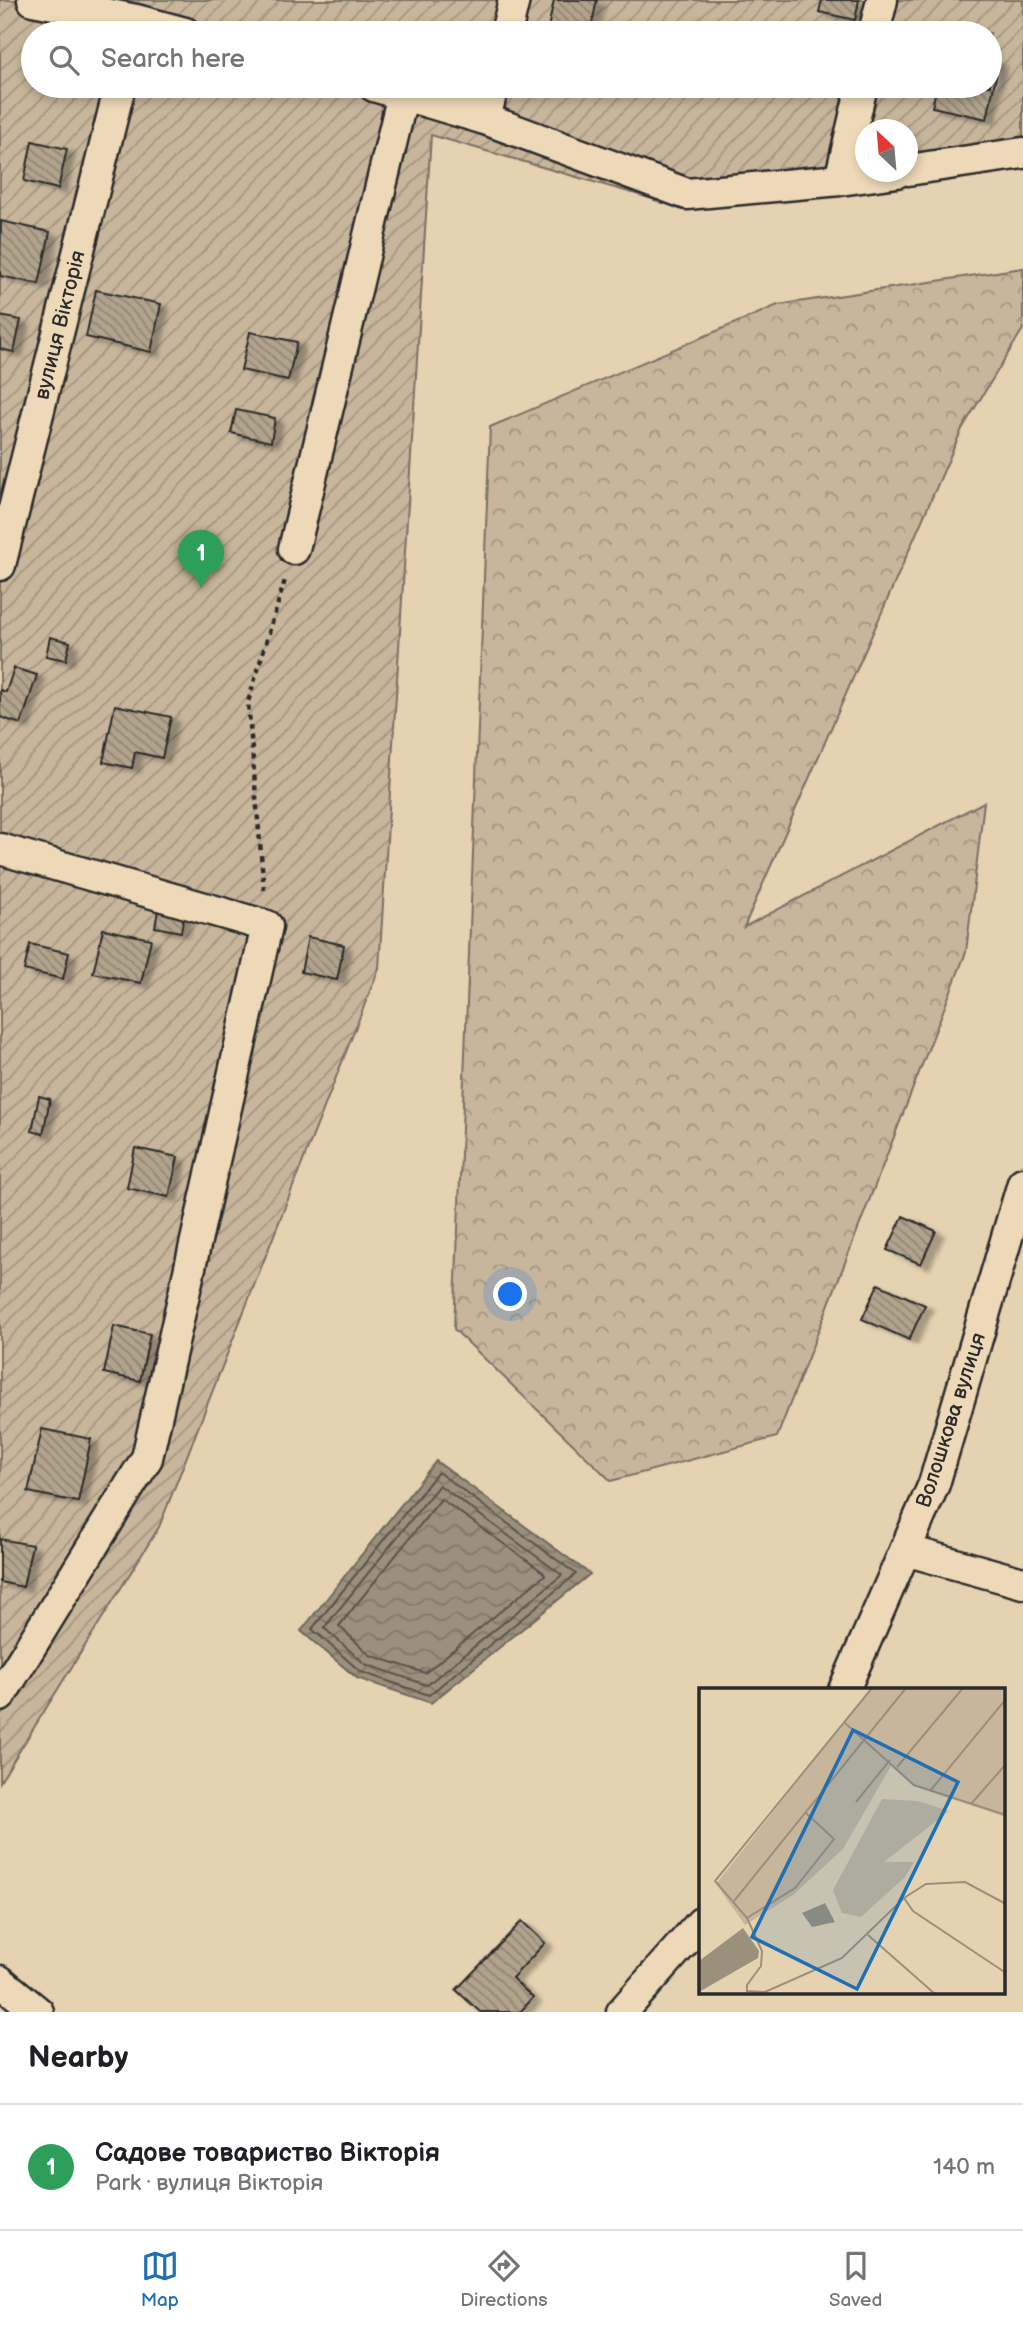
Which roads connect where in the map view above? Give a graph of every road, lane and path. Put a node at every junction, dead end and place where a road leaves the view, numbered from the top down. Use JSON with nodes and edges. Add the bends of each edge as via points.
{"nodes":[{"id":1,"x":33,"y":0,"type":"edge"},
{"id":2,"x":514,"y":0,"type":"edge"},
{"id":3,"x":881,"y":0,"type":"edge"},
{"id":4,"x":136,"y":18,"type":"edge"},
{"id":5,"x":509,"y":21,"type":"edge"},
{"id":6,"x":877,"y":21,"type":"edge"},
{"id":7,"x":117,"y":98,"type":"edge"},
{"id":8,"x":402,"y":98,"type":"edge"},
{"id":9,"x":416,"y":98,"type":"edge"},
{"id":10,"x":490,"y":98,"type":"edge"},
{"id":11,"x":859,"y":98,"type":"edge"},
{"id":12,"x":485,"y":119,"type":"junction"},
{"id":13,"x":1023,"y":153,"type":"edge"},
{"id":14,"x":918,"y":169,"type":"edge"},
{"id":15,"x":855,"y":178,"type":"edge"},
{"id":16,"x":840,"y":180,"type":"junction"},
{"id":17,"x":294,"y":548,"type":"joint"},
{"id":18,"x":0,"y":565,"type":"edge"},
{"id":19,"x":0,"y":849,"type":"edge"},
{"id":20,"x":267,"y":926,"type":"junction"},
{"id":21,"x":1023,"y":1183,"type":"edge"},
{"id":22,"x":905,"y":1550,"type":"junction"},
{"id":23,"x":1023,"y":1583,"type":"edge"},
{"id":24,"x":845,"y":1688,"type":"edge"},
{"id":25,"x":0,"y":1696,"type":"edge"},
{"id":26,"x":699,"y":1925,"type":"edge"},
{"id":27,"x":0,"y":1981,"type":"edge"},
{"id":28,"x":38,"y":2012,"type":"edge"},
{"id":29,"x":622,"y":2012,"type":"edge"}],
"edges":[{"from":1,"to":4,"type":"street"},
{"from":2,"to":5,"type":"street"},
{"from":3,"to":6,"type":"street"},
{"from":7,"to":18,"type":"street","name":"вулиця Вікторія"},
{"from":8,"to":17,"type":"street"},
{"from":9,"to":12,"type":"street"},
{"from":10,"to":12,"type":"street"},
{"from":11,"to":16,"type":"street"},
{"from":12,"to":16,"type":"street","via":[[687,194]]},
{"from":13,"to":14,"type":"street"},
{"from":15,"to":16,"type":"street"},
{"from":17,"to":20,"type":"path","via":[[248,702]]},
{"from":19,"to":20,"type":"street"},
{"from":20,"to":25,"type":"street","via":[[147,1458]]},
{"from":21,"to":22,"type":"street","name":"Волошкова вулиця","via":[[934,1484]]},
{"from":22,"to":23,"type":"street"},
{"from":22,"to":24,"type":"street","name":"Волошкова вулиця"},
{"from":26,"to":29,"type":"street"},
{"from":27,"to":28,"type":"street"}]}
